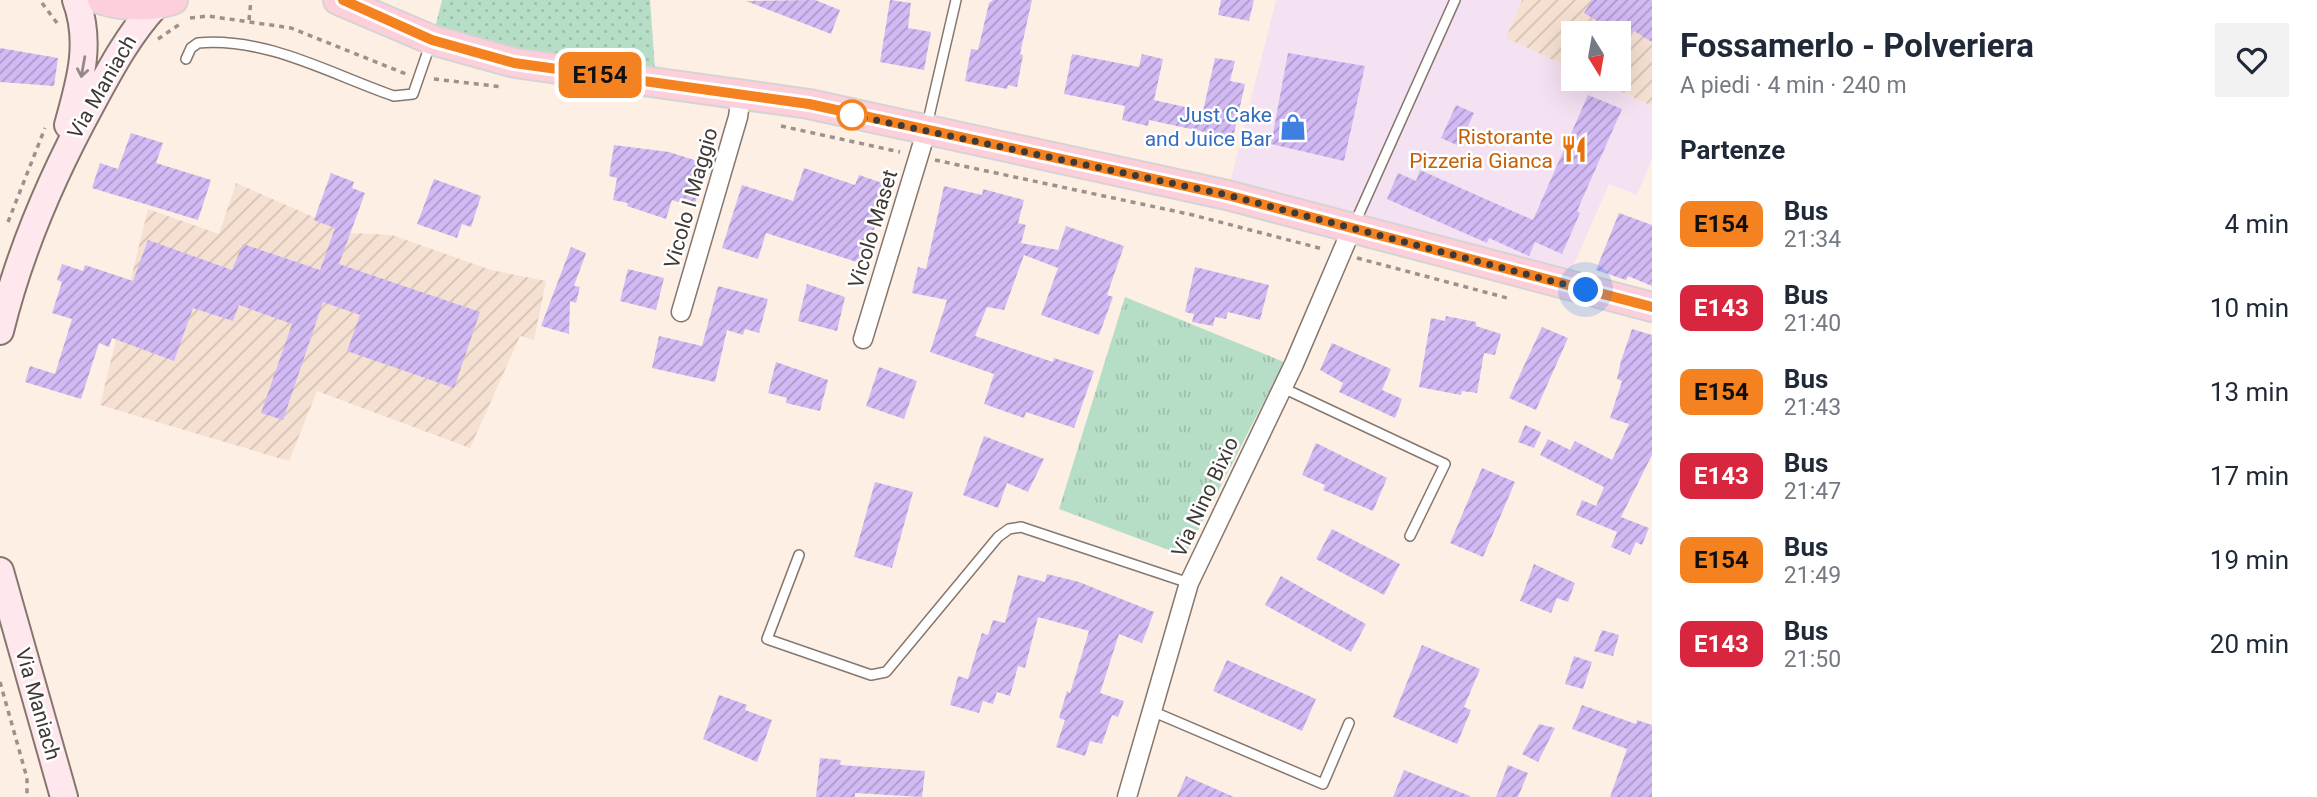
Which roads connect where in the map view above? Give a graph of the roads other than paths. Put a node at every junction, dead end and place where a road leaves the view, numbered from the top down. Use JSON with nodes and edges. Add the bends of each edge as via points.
{"nodes":[{"id":1,"x":76,"y":0,"type":"edge"},
{"id":2,"x":102,"y":0,"type":"edge"},
{"id":3,"x":956,"y":0,"type":"edge"},
{"id":4,"x":1455,"y":0,"type":"edge"},
{"id":5,"x":343,"y":1,"type":"edge"},
{"id":6,"x":165,"y":2,"type":"edge"},
{"id":7,"x":432,"y":40,"type":"junction"},
{"id":8,"x":186,"y":59,"type":"dead end"},
{"id":9,"x":741,"y":96,"type":"junction"},
{"id":10,"x":922,"y":144,"type":"junction"},
{"id":11,"x":54,"y":173,"type":"junction"},
{"id":12,"x":1353,"y":226,"type":"junction"},
{"id":13,"x":1652,"y":307,"type":"edge"},
{"id":14,"x":681,"y":312,"type":"dead end"},
{"id":15,"x":0,"y":331,"type":"edge"},
{"id":16,"x":863,"y":339,"type":"dead end"},
{"id":17,"x":1283,"y":388,"type":"junction"},
{"id":18,"x":1410,"y":536,"type":"dead end"},
{"id":19,"x":799,"y":555,"type":"dead end"},
{"id":20,"x":0,"y":571,"type":"edge"},
{"id":21,"x":1189,"y":583,"type":"junction"},
{"id":22,"x":1154,"y":712,"type":"junction"},
{"id":23,"x":1349,"y":723,"type":"dead end"},
{"id":24,"x":64,"y":797,"type":"edge"},
{"id":25,"x":1127,"y":797,"type":"edge"}],
"edges":[{"from":1,"to":11,"type":"main road","name":"Via Maniach","one_way":true,"via":[[85,52]]},
{"from":2,"to":6,"type":"main road","via":[[121,5]]},
{"from":3,"to":10,"type":"lane"},
{"from":4,"to":12,"type":"lane"},
{"from":5,"to":7,"type":"main road"},
{"from":6,"to":11,"type":"main road","name":"Via Maniach","via":[[121,50]]},
{"from":7,"to":8,"type":"lane","via":[[413,94],[394,96],[296,56],[267,50],[198,43]]},
{"from":7,"to":9,"type":"main road","via":[[514,63]]},
{"from":9,"to":10,"type":"main road","via":[[809,104]]},
{"from":9,"to":14,"type":"street","name":"Vicolo I Maggio"},
{"from":10,"to":12,"type":"main road","via":[[1227,195]]},
{"from":10,"to":16,"type":"street","name":"Vicolo Maset"},
{"from":11,"to":15,"type":"main road","name":"Via Maniach","via":[[15,276]]},
{"from":12,"to":13,"type":"main road"},
{"from":12,"to":17,"type":"street","name":"Via Nino Bixio"},
{"from":17,"to":18,"type":"lane","via":[[1445,464]]},
{"from":17,"to":21,"type":"street","name":"Via Nino Bixio"},
{"from":19,"to":21,"type":"lane","via":[[767,639],[871,676],[886,672],[1009,528],[1021,527]]},
{"from":20,"to":24,"type":"main road","name":"Via Maniach"},
{"from":21,"to":22,"type":"street","name":"Via Nino Bixio"},
{"from":22,"to":23,"type":"lane","via":[[1323,784]]},
{"from":22,"to":25,"type":"street","name":"Via Nino Bixio"}]}
